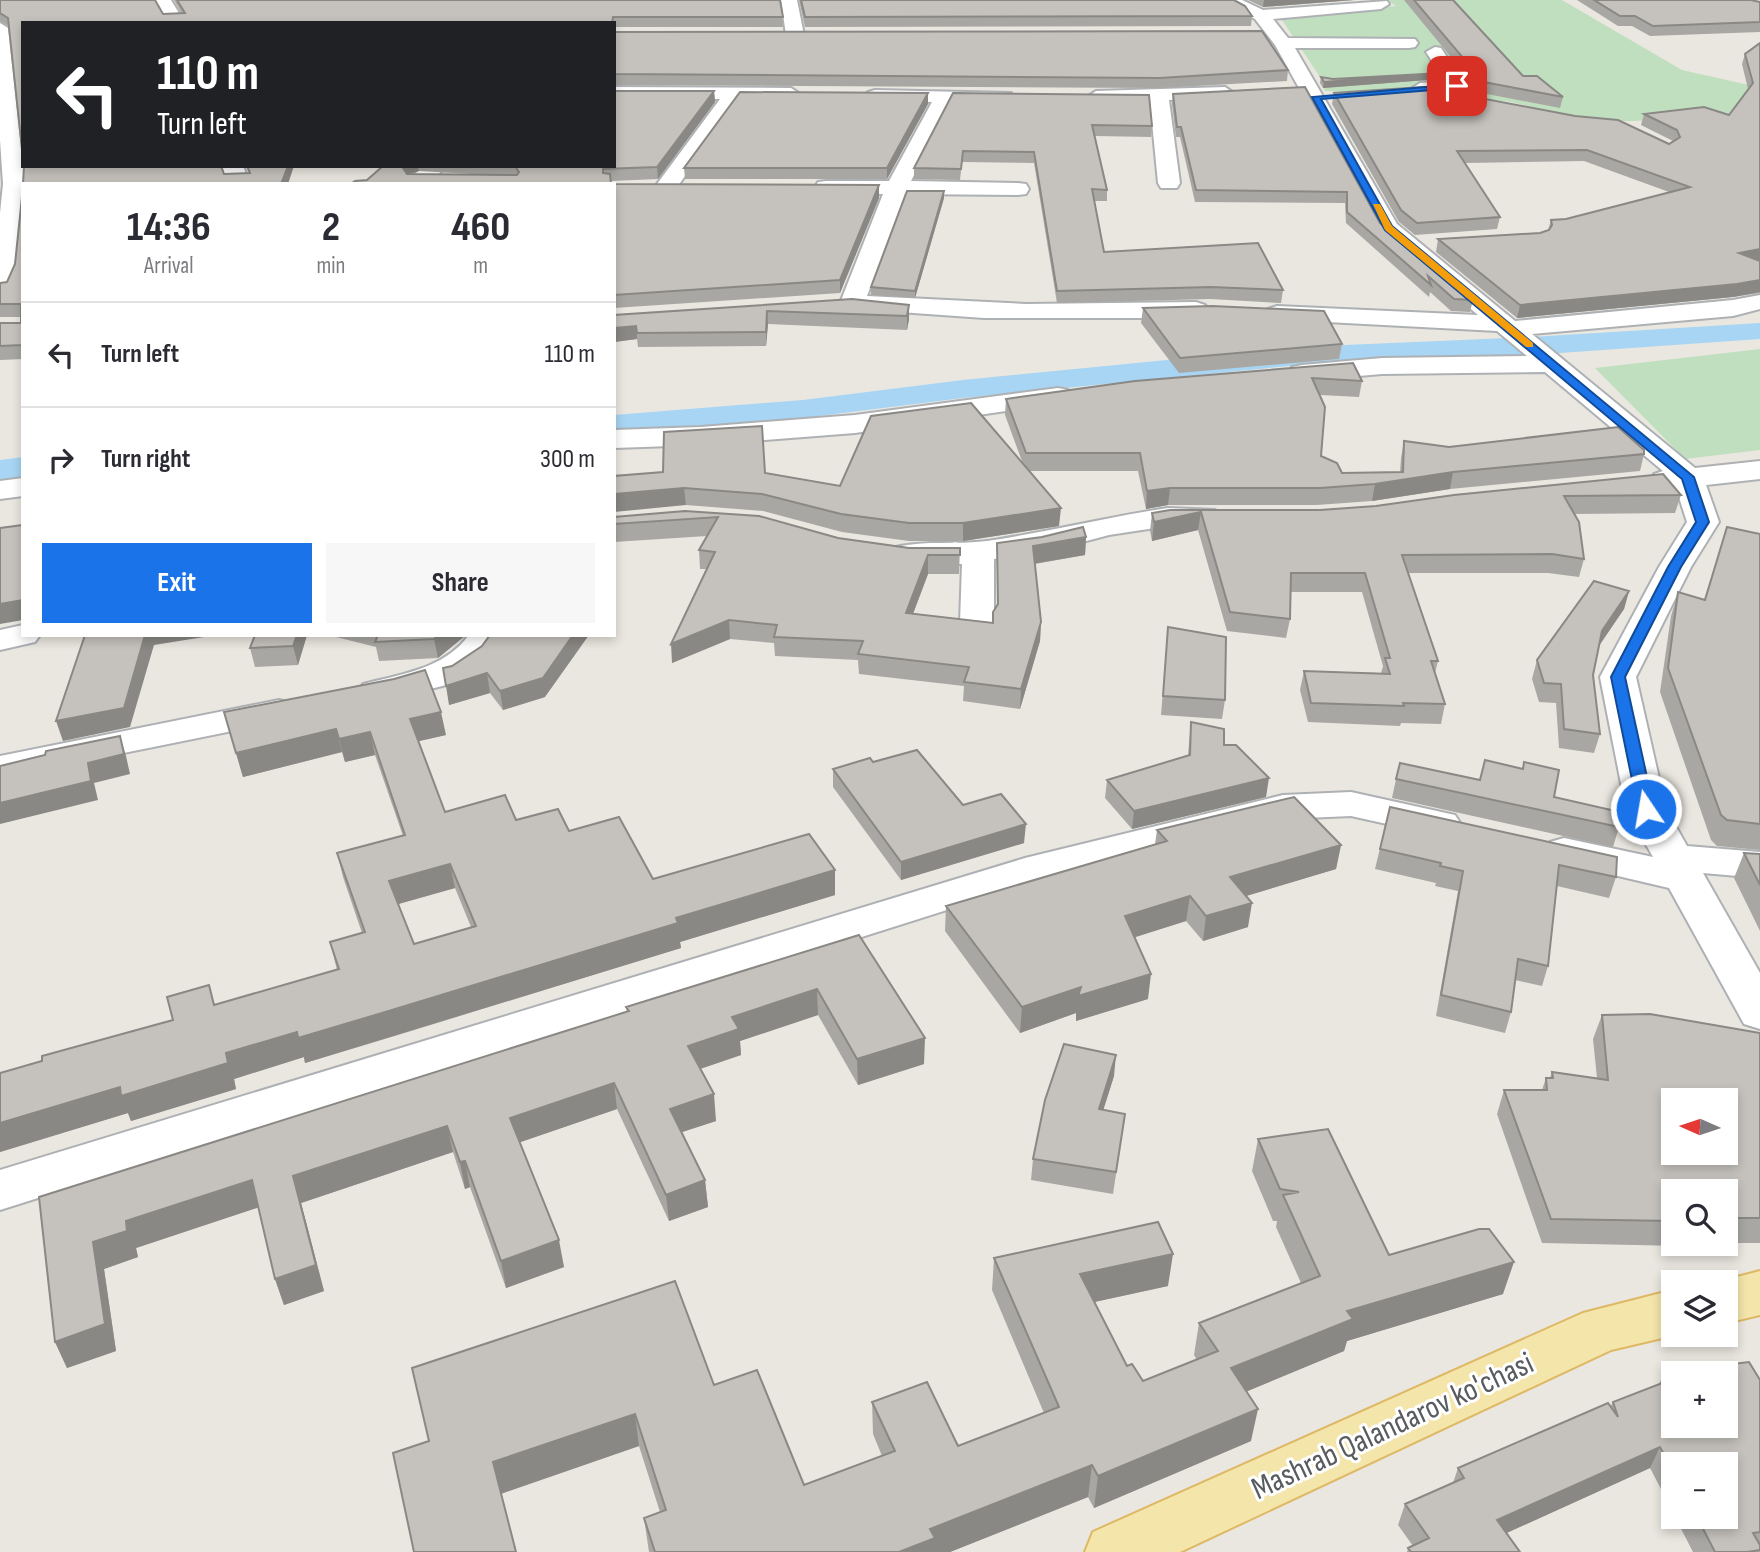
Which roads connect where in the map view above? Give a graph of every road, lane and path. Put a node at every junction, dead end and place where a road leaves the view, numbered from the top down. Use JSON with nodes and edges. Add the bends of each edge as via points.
{"nodes":[{"id":1,"x":163,"y":0,"type":"edge"},
{"id":2,"x":789,"y":0,"type":"edge"},
{"id":3,"x":1229,"y":0,"type":"edge"},
{"id":4,"x":1377,"y":0,"type":"edge"},
{"id":5,"x":176,"y":21,"type":"edge"},
{"id":6,"x":1268,"y":32,"type":"junction"},
{"id":7,"x":795,"y":35,"type":"edge"},
{"id":8,"x":6,"y":43,"type":"edge"},
{"id":9,"x":1409,"y":43,"type":"dead end"},
{"id":10,"x":1435,"y":52,"type":"dead end"},
{"id":11,"x":1398,"y":91,"type":"edge"},
{"id":12,"x":1242,"y":92,"type":"edge"},
{"id":13,"x":616,"y":93,"type":"edge"},
{"id":14,"x":734,"y":93,"type":"junction"},
{"id":15,"x":813,"y":94,"type":"edge"},
{"id":16,"x":852,"y":95,"type":"edge"},
{"id":17,"x":944,"y":97,"type":"junction"},
{"id":18,"x":1025,"y":97,"type":"edge"},
{"id":19,"x":1079,"y":97,"type":"edge"},
{"id":20,"x":1159,"y":97,"type":"junction"},
{"id":21,"x":10,"y":116,"type":"edge"},
{"id":22,"x":434,"y":168,"type":"edge"},
{"id":23,"x":457,"y":181,"type":"edge"},
{"id":24,"x":417,"y":182,"type":"edge"},
{"id":25,"x":1169,"y":183,"type":"dead end"},
{"id":26,"x":801,"y":187,"type":"edge"},
{"id":27,"x":897,"y":187,"type":"junction"},
{"id":28,"x":639,"y":188,"type":"edge"},
{"id":29,"x":665,"y":188,"type":"junction"},
{"id":30,"x":692,"y":188,"type":"edge"},
{"id":31,"x":1018,"y":189,"type":"dead end"},
{"id":32,"x":1440,"y":244,"type":"edge"},
{"id":33,"x":1409,"y":245,"type":"junction"},
{"id":34,"x":0,"y":289,"type":"edge"},
{"id":35,"x":1760,"y":302,"type":"edge"},
{"id":36,"x":852,"y":303,"type":"junction"},
{"id":37,"x":826,"y":304,"type":"edge"},
{"id":38,"x":1223,"y":310,"type":"edge"},
{"id":39,"x":1251,"y":312,"type":"edge"},
{"id":40,"x":1505,"y":326,"type":"junction"},
{"id":41,"x":1552,"y":364,"type":"junction"},
{"id":42,"x":1274,"y":375,"type":"edge"},
{"id":43,"x":1081,"y":393,"type":"edge"},
{"id":44,"x":616,"y":439,"type":"edge"},
{"id":45,"x":1760,"y":470,"type":"edge"},
{"id":46,"x":1688,"y":477,"type":"junction"},
{"id":47,"x":1633,"y":483,"type":"edge"},
{"id":48,"x":21,"y":487,"type":"edge"},
{"id":49,"x":0,"y":490,"type":"edge"},
{"id":50,"x":1236,"y":517,"type":"edge"},
{"id":51,"x":874,"y":549,"type":"edge"},
{"id":52,"x":978,"y":552,"type":"junction"},
{"id":53,"x":977,"y":623,"type":"edge"},
{"id":54,"x":21,"y":635,"type":"edge"},
{"id":55,"x":486,"y":637,"type":"edge"},
{"id":56,"x":0,"y":640,"type":"edge"},
{"id":57,"x":0,"y":767,"type":"edge"},
{"id":58,"x":1760,"y":865,"type":"edge"},
{"id":59,"x":1680,"y":868,"type":"junction"},
{"id":60,"x":1760,"y":1013,"type":"edge"},
{"id":61,"x":0,"y":1190,"type":"edge"},
{"id":62,"x":1760,"y":1293,"type":"edge"},
{"id":63,"x":1738,"y":1298,"type":"edge"},
{"id":64,"x":1661,"y":1316,"type":"edge"},
{"id":65,"x":1115,"y":1552,"type":"edge"}],
"edges":[{"from":1,"to":5,"type":"street"},
{"from":2,"to":7,"type":"street"},
{"from":3,"to":6,"type":"street"},
{"from":4,"to":6,"type":"street","via":[[1381,4]]},
{"from":6,"to":9,"type":"street"},
{"from":6,"to":33,"type":"street","via":[[1314,92],[1388,228]]},
{"from":8,"to":21,"type":"street"},
{"from":10,"to":11,"type":"street","via":[[1466,91]]},
{"from":12,"to":20,"type":"street"},
{"from":13,"to":14,"type":"street"},
{"from":14,"to":15,"type":"street"},
{"from":14,"to":29,"type":"street"},
{"from":16,"to":17,"type":"street"},
{"from":17,"to":18,"type":"street"},
{"from":17,"to":27,"type":"street"},
{"from":19,"to":20,"type":"street"},
{"from":20,"to":25,"type":"street"},
{"from":21,"to":34,"type":"street","via":[[14,184]]},
{"from":22,"to":24,"type":"street"},
{"from":23,"to":24,"type":"street"},
{"from":26,"to":27,"type":"street"},
{"from":27,"to":31,"type":"street"},
{"from":27,"to":36,"type":"street"},
{"from":28,"to":29,"type":"street"},
{"from":29,"to":30,"type":"street"},
{"from":32,"to":33,"type":"street"},
{"from":33,"to":40,"type":"street"},
{"from":35,"to":40,"type":"street"},
{"from":36,"to":37,"type":"street"},
{"from":36,"to":38,"type":"street","via":[[937,311]]},
{"from":39,"to":40,"type":"street"},
{"from":40,"to":41,"type":"street"},
{"from":41,"to":42,"type":"street","via":[[1382,366]]},
{"from":41,"to":46,"type":"street"},
{"from":43,"to":44,"type":"street","via":[[855,424]]},
{"from":45,"to":46,"type":"street"},
{"from":46,"to":47,"type":"street"},
{"from":46,"to":59,"type":"street","via":[[1703,522],[1618,677],[1646,809]]},
{"from":48,"to":49,"type":"street"},
{"from":50,"to":52,"type":"street","via":[[1168,517]]},
{"from":51,"to":52,"type":"street","via":[[909,555]]},
{"from":52,"to":53,"type":"street"},
{"from":54,"to":56,"type":"street"},
{"from":55,"to":57,"type":"street","via":[[471,657],[441,675],[398,688]]},
{"from":58,"to":59,"type":"street"},
{"from":59,"to":60,"type":"street"},
{"from":59,"to":61,"type":"street","via":[[1505,838],[1351,804],[1283,807],[1040,867]]},
{"from":62,"to":63,"type":"main road"},
{"from":64,"to":65,"type":"main road","name":"Mashrab Qalandarov ko'chasi","via":[[1602,1329]]}]}
